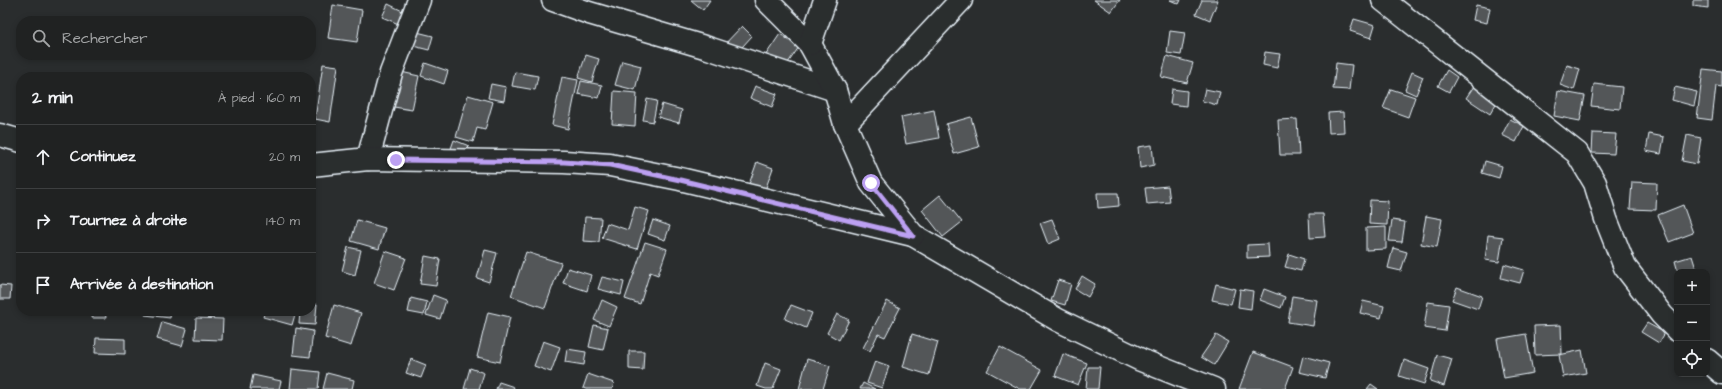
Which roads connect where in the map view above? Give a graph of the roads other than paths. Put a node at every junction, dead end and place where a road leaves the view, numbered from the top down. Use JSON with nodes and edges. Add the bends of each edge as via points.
{"nodes":[{"id":1,"x":419,"y":0,"type":"edge"},
{"id":2,"x":553,"y":0,"type":"edge"},
{"id":3,"x":766,"y":0,"type":"edge"},
{"id":4,"x":825,"y":0,"type":"edge"},
{"id":5,"x":961,"y":0,"type":"edge"},
{"id":6,"x":1383,"y":0,"type":"edge"},
{"id":7,"x":810,"y":44,"type":"junction"},
{"id":8,"x":835,"y":90,"type":"junction"},
{"id":9,"x":846,"y":124,"type":"junction"},
{"id":10,"x":0,"y":135,"type":"edge"},
{"id":11,"x":16,"y":140,"type":"edge"},
{"id":12,"x":368,"y":159,"type":"junction"},
{"id":13,"x":316,"y":164,"type":"edge"},
{"id":14,"x":913,"y":236,"type":"junction"},
{"id":15,"x":1674,"y":327,"type":"edge"},
{"id":16,"x":1710,"y":363,"type":"edge"},
{"id":17,"x":1722,"y":374,"type":"edge"},
{"id":18,"x":1214,"y":389,"type":"edge"}],
"edges":[{"from":1,"to":12,"type":"street","via":[[391,73]]},
{"from":2,"to":8,"type":"street"},
{"from":3,"to":7,"type":"street"},
{"from":4,"to":7,"type":"street"},
{"from":5,"to":9,"type":"street"},
{"from":6,"to":15,"type":"street","via":[[1577,153],[1595,183],[1625,267]]},
{"from":7,"to":8,"type":"street"},
{"from":8,"to":9,"type":"street"},
{"from":9,"to":14,"type":"street","via":[[871,183]]},
{"from":10,"to":11,"type":"street"},
{"from":12,"to":13,"type":"street"},
{"from":12,"to":14,"type":"street","via":[[610,165]]},
{"from":14,"to":18,"type":"street","via":[[1058,320],[1141,360]]},
{"from":16,"to":17,"type":"street"}]}
